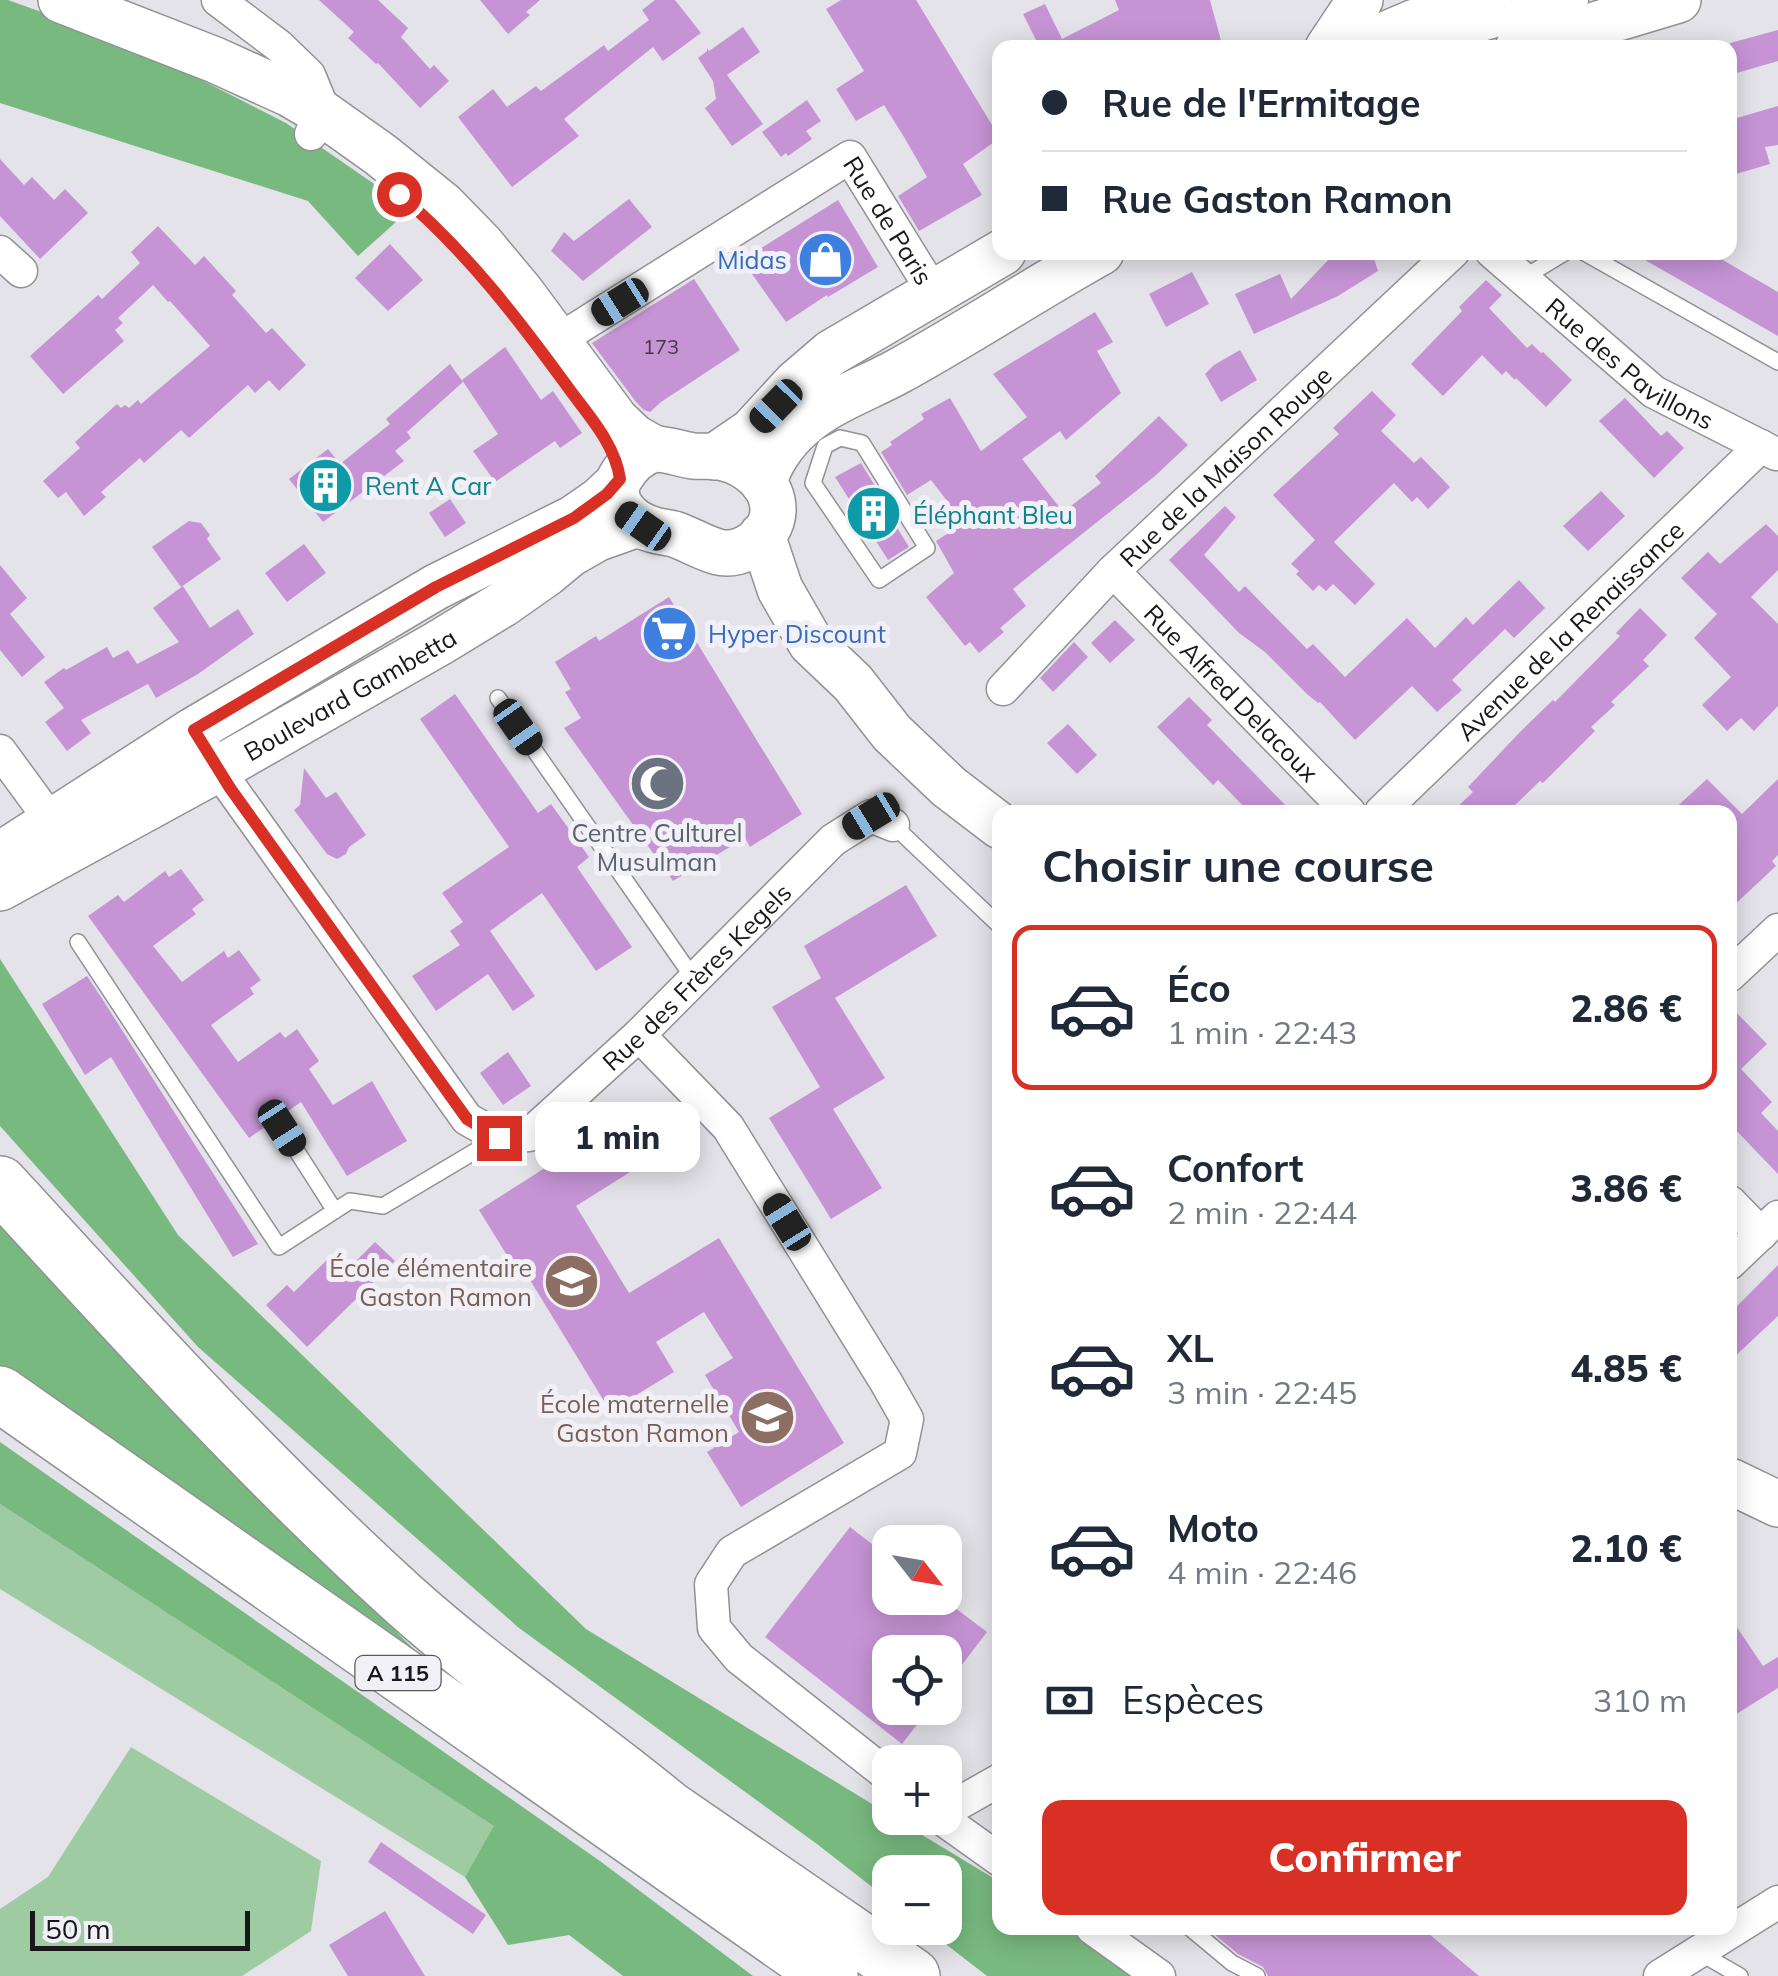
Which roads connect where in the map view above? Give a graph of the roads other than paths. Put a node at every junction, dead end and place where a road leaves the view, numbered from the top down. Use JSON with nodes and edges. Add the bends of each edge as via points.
{"nodes":[{"id":1,"x":61,"y":0,"type":"edge"},
{"id":2,"x":218,"y":0,"type":"edge"},
{"id":3,"x":1360,"y":0,"type":"edge"},
{"id":4,"x":1572,"y":0,"type":"edge"},
{"id":5,"x":1678,"y":0,"type":"edge"},
{"id":6,"x":1438,"y":26,"type":"edge"},
{"id":7,"x":1333,"y":40,"type":"edge"},
{"id":8,"x":1385,"y":40,"type":"edge"},
{"id":9,"x":1545,"y":40,"type":"edge"},
{"id":10,"x":316,"y":124,"type":"junction"},
{"id":11,"x":992,"y":259,"type":"edge"},
{"id":12,"x":1087,"y":260,"type":"edge"},
{"id":13,"x":1445,"y":260,"type":"edge"},
{"id":14,"x":1501,"y":260,"type":"edge"},
{"id":15,"x":1553,"y":260,"type":"edge"},
{"id":16,"x":1597,"y":260,"type":"edge"},
{"id":17,"x":1521,"y":279,"type":"junction"},
{"id":18,"x":934,"y":293,"type":"junction"},
{"id":19,"x":557,"y":341,"type":"junction"},
{"id":20,"x":1778,"y":362,"type":"edge"},
{"id":21,"x":835,"y":422,"type":"junction"},
{"id":22,"x":655,"y":449,"type":"junction"},
{"id":23,"x":1769,"y":451,"type":"edge"},
{"id":24,"x":714,"y":456,"type":"junction"},
{"id":25,"x":618,"y":482,"type":"junction"},
{"id":26,"x":764,"y":484,"type":"junction"},
{"id":27,"x":643,"y":526,"type":"junction"},
{"id":28,"x":762,"y":535,"type":"junction"},
{"id":29,"x":713,"y":550,"type":"junction"},
{"id":30,"x":1113,"y":572,"type":"junction"},
{"id":31,"x":810,"y":643,"type":"junction"},
{"id":32,"x":1003,"y":688,"type":"dead end"},
{"id":33,"x":498,"y":698,"type":"dead end"},
{"id":34,"x":194,"y":730,"type":"junction"},
{"id":35,"x":0,"y":751,"type":"edge"},
{"id":36,"x":218,"y":769,"type":"junction"},
{"id":37,"x":1342,"y":805,"type":"edge"},
{"id":38,"x":1389,"y":805,"type":"edge"},
{"id":39,"x":992,"y":812,"type":"edge"},
{"id":40,"x":893,"y":825,"type":"joint"},
{"id":41,"x":62,"y":836,"type":"junction"},
{"id":42,"x":0,"y":855,"type":"edge"},
{"id":43,"x":0,"y":888,"type":"edge"},
{"id":44,"x":992,"y":918,"type":"edge"},
{"id":45,"x":1778,"y":930,"type":"edge"},
{"id":46,"x":78,"y":942,"type":"dead end"},
{"id":47,"x":1737,"y":968,"type":"edge"},
{"id":48,"x":694,"y":979,"type":"junction"},
{"id":49,"x":638,"y":1035,"type":"junction"},
{"id":50,"x":282,"y":1128,"type":"dead end"},
{"id":51,"x":499,"y":1138,"type":"junction"},
{"id":52,"x":0,"y":1184,"type":"edge"},
{"id":53,"x":1737,"y":1206,"type":"edge"},
{"id":54,"x":335,"y":1211,"type":"junction"},
{"id":55,"x":1769,"y":1225,"type":"edge"},
{"id":56,"x":1737,"y":1257,"type":"edge"},
{"id":57,"x":0,"y":1394,"type":"edge"},
{"id":58,"x":1737,"y":1484,"type":"edge"},
{"id":59,"x":1778,"y":1504,"type":"edge"},
{"id":60,"x":872,"y":1763,"type":"edge"},
{"id":61,"x":992,"y":1785,"type":"edge"},
{"id":62,"x":962,"y":1803,"type":"edge"},
{"id":63,"x":962,"y":1829,"type":"edge"},
{"id":64,"x":992,"y":1854,"type":"edge"},
{"id":65,"x":1778,"y":1902,"type":"edge"},
{"id":66,"x":1737,"y":1928,"type":"edge"},
{"id":67,"x":1102,"y":1935,"type":"edge"},
{"id":68,"x":1198,"y":1935,"type":"edge"},
{"id":69,"x":1726,"y":1935,"type":"edge"},
{"id":70,"x":1699,"y":1952,"type":"junction"},
{"id":71,"x":815,"y":1968,"type":"edge"},
{"id":72,"x":912,"y":1976,"type":"edge"},
{"id":73,"x":1159,"y":1976,"type":"edge"},
{"id":74,"x":1257,"y":1976,"type":"edge"},
{"id":75,"x":1660,"y":1976,"type":"edge"},
{"id":76,"x":1740,"y":1976,"type":"edge"}],
"edges":[{"from":1,"to":10,"type":"main road","via":[[290,94]]},
{"from":2,"to":10,"type":"street","via":[[309,75],[321,104]]},
{"from":3,"to":7,"type":"main road"},
{"from":4,"to":6,"type":"street","via":[[1492,23]]},
{"from":5,"to":9,"type":"main road"},
{"from":6,"to":8,"type":"main road"},
{"from":10,"to":19,"type":"main road","via":[[412,179],[461,222]]},
{"from":10,"to":25,"type":"main road","via":[[464,254],[597,428],[618,465]]},
{"from":11,"to":18,"type":"main road"},
{"from":12,"to":21,"type":"main road","via":[[894,374]]},
{"from":13,"to":30,"type":"street","name":"Rue de la Maison Rouge"},
{"from":14,"to":17,"type":"street","name":"Rue des Pavillons"},
{"from":15,"to":17,"type":"lane"},
{"from":16,"to":20,"type":"lane"},
{"from":17,"to":23,"type":"street","name":"Rue des Pavillons","via":[[1654,392]]},
{"from":18,"to":19,"type":"street","name":"Rue de Paris","via":[[850,157]]},
{"from":18,"to":24,"type":"main road","via":[[831,353],[752,430]]},
{"from":19,"to":22,"type":"main road","via":[[616,420]]},
{"from":21,"to":21,"type":"lane","via":[[862,443],[927,548],[879,580],[813,483]]},
{"from":21,"to":26,"type":"main road","via":[[799,427]]},
{"from":22,"to":24,"type":"main road"},
{"from":22,"to":25,"type":"main road","via":[[632,462]]},
{"from":23,"to":38,"type":"street","name":"Avenue de la Renaissance"},
{"from":24,"to":26,"type":"main road","via":[[741,464]]},
{"from":25,"to":27,"type":"main road","via":[[620,507]]},
{"from":25,"to":34,"type":"main road","name":"Boulevard Gambetta","via":[[574,518],[436,587]]},
{"from":26,"to":28,"type":"main road","via":[[773,514]]},
{"from":27,"to":29,"type":"main road"},
{"from":27,"to":36,"type":"main road","name":"Boulevard Gambetta","via":[[570,554],[439,644]]},
{"from":28,"to":29,"type":"main road","via":[[745,550]]},
{"from":28,"to":31,"type":"main road","via":[[780,588]]},
{"from":29,"to":31,"type":"main road"},
{"from":30,"to":32,"type":"street","name":"Rue de la Maison Rouge"},
{"from":30,"to":37,"type":"street","name":"Rue Alfred Delacoux"},
{"from":31,"to":39,"type":"main road","via":[[941,749]]},
{"from":33,"to":48,"type":"lane"},
{"from":34,"to":36,"type":"street"},
{"from":34,"to":41,"type":"main road","name":"Boulevard Gambetta"},
{"from":35,"to":41,"type":"street"},
{"from":36,"to":41,"type":"main road","name":"Boulevard Gambetta"},
{"from":36,"to":51,"type":"street","via":[[467,1119]]},
{"from":40,"to":44,"type":"lane"},
{"from":40,"to":48,"type":"street","name":"Rue des Frères Kegels","via":[[871,816],[833,840]]},
{"from":41,"to":42,"type":"main road","name":"Boulevard Gambetta"},
{"from":41,"to":43,"type":"main road","name":"Boulevard Gambetta"},
{"from":45,"to":47,"type":"street"},
{"from":46,"to":54,"type":"lane","via":[[279,1247]]},
{"from":48,"to":49,"type":"street","name":"Rue des Frères Kegels"},
{"from":49,"to":51,"type":"street","name":"Rue des Frères Kegels","via":[[529,1135]]},
{"from":49,"to":60,"type":"street","via":[[728,1127],[907,1419],[900,1453],[732,1552],[711,1584],[714,1628],[740,1658]]},
{"from":50,"to":54,"type":"lane"},
{"from":51,"to":54,"type":"lane","via":[[383,1206],[350,1201]]},
{"from":52,"to":72,"type":"highway","number":"A 115","via":[[271,1474],[404,1600],[670,1809]]},
{"from":53,"to":55,"type":"street"},
{"from":55,"to":56,"type":"street"},
{"from":57,"to":71,"type":"highway","number":"A 115"},
{"from":58,"to":59,"type":"main road"},
{"from":61,"to":62,"type":"street"},
{"from":63,"to":64,"type":"street"},
{"from":65,"to":66,"type":"street"},
{"from":67,"to":73,"type":"street"},
{"from":68,"to":74,"type":"lane"},
{"from":69,"to":70,"type":"street"},
{"from":70,"to":75,"type":"street"},
{"from":70,"to":76,"type":"lane"}]}
